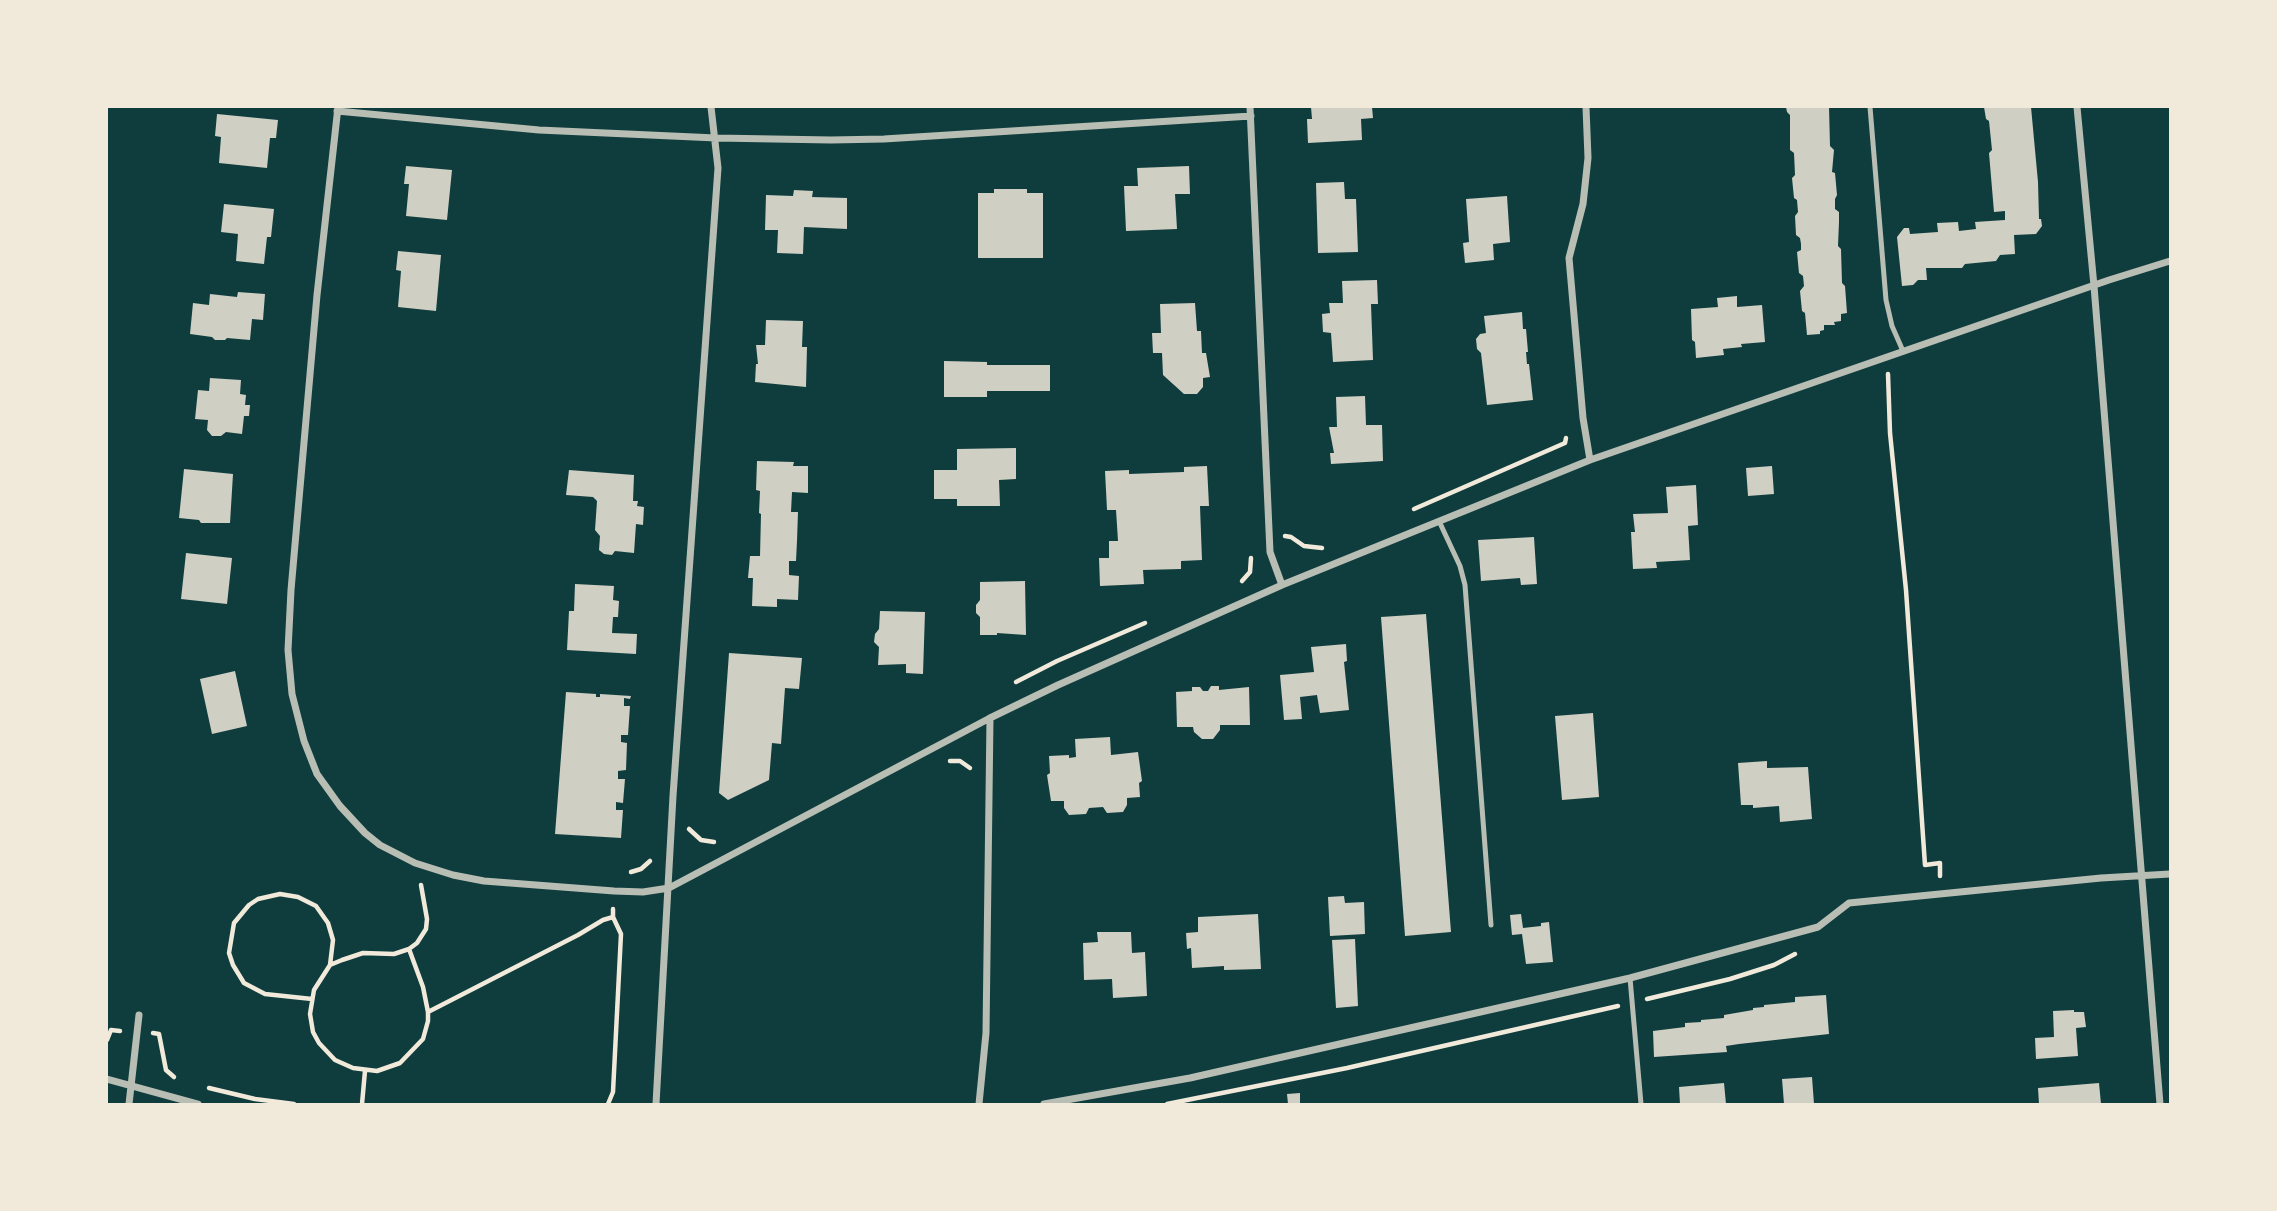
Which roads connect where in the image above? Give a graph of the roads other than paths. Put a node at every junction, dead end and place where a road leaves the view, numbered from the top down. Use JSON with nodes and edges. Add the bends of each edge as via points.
{"nodes":[{"id":1,"x":712,"y":107,"type":"edge"},
{"id":2,"x":1250,"y":107,"type":"edge"},
{"id":3,"x":1586,"y":107,"type":"edge"},
{"id":4,"x":1870,"y":107,"type":"edge"},
{"id":5,"x":2077,"y":107,"type":"edge"},
{"id":6,"x":337,"y":109,"type":"edge"},
{"id":7,"x":1251,"y":116,"type":"junction"},
{"id":8,"x":716,"y":138,"type":"junction"},
{"id":9,"x":2170,"y":261,"type":"edge"},
{"id":10,"x":2094,"y":286,"type":"junction"},
{"id":11,"x":1903,"y":351,"type":"junction"},
{"id":12,"x":1590,"y":460,"type":"junction"},
{"id":13,"x":1439,"y":521,"type":"junction"},
{"id":14,"x":1282,"y":585,"type":"junction"},
{"id":15,"x":989,"y":718,"type":"junction"},
{"id":16,"x":2170,"y":874,"type":"edge"},
{"id":17,"x":2141,"y":875,"type":"junction"},
{"id":18,"x":669,"y":888,"type":"junction"},
{"id":19,"x":1491,"y":925,"type":"dead end"},
{"id":20,"x":1630,"y":978,"type":"junction"},
{"id":21,"x":139,"y":1015,"type":"dead end"},
{"id":22,"x":107,"y":1079,"type":"edge"},
{"id":23,"x":131,"y":1086,"type":"junction"},
{"id":24,"x":129,"y":1104,"type":"edge"},
{"id":25,"x":198,"y":1104,"type":"edge"},
{"id":26,"x":656,"y":1104,"type":"edge"},
{"id":27,"x":979,"y":1104,"type":"edge"},
{"id":28,"x":1044,"y":1104,"type":"edge"},
{"id":29,"x":1641,"y":1104,"type":"edge"},
{"id":30,"x":2160,"y":1104,"type":"edge"}],
"edges":[{"from":1,"to":8,"type":"street"},
{"from":2,"to":7,"type":"street"},
{"from":3,"to":12,"type":"street","via":[[1588,158],[1583,204],[1569,258]]},
{"from":4,"to":11,"type":"lane","via":[[1886,300]]},
{"from":5,"to":10,"type":"street"},
{"from":6,"to":8,"type":"street","via":[[539,130]]},
{"from":6,"to":18,"type":"street","via":[[289,635],[292,695],[310,757],[353,821],[380,845],[415,863],[484,881],[614,891]]},
{"from":7,"to":8,"type":"street","via":[[884,139]]},
{"from":7,"to":14,"type":"street","via":[[1269,537],[1271,559]]},
{"from":8,"to":18,"type":"street","via":[[718,168]]},
{"from":9,"to":10,"type":"street"},
{"from":10,"to":11,"type":"street"},
{"from":10,"to":17,"type":"street"},
{"from":11,"to":12,"type":"street"},
{"from":12,"to":13,"type":"street"},
{"from":13,"to":14,"type":"street"},
{"from":13,"to":19,"type":"lane","via":[[1465,585]]},
{"from":14,"to":15,"type":"street"},
{"from":15,"to":18,"type":"street"},
{"from":15,"to":27,"type":"street","via":[[986,1033]]},
{"from":16,"to":17,"type":"street"},
{"from":17,"to":20,"type":"street","via":[[1849,903],[1818,927]]},
{"from":17,"to":30,"type":"street"},
{"from":18,"to":26,"type":"street"},
{"from":20,"to":28,"type":"street","via":[[1203,1075]]},
{"from":20,"to":29,"type":"lane"},
{"from":21,"to":23,"type":"street"},
{"from":22,"to":23,"type":"street"},
{"from":23,"to":24,"type":"street"},
{"from":23,"to":25,"type":"street"}]}
